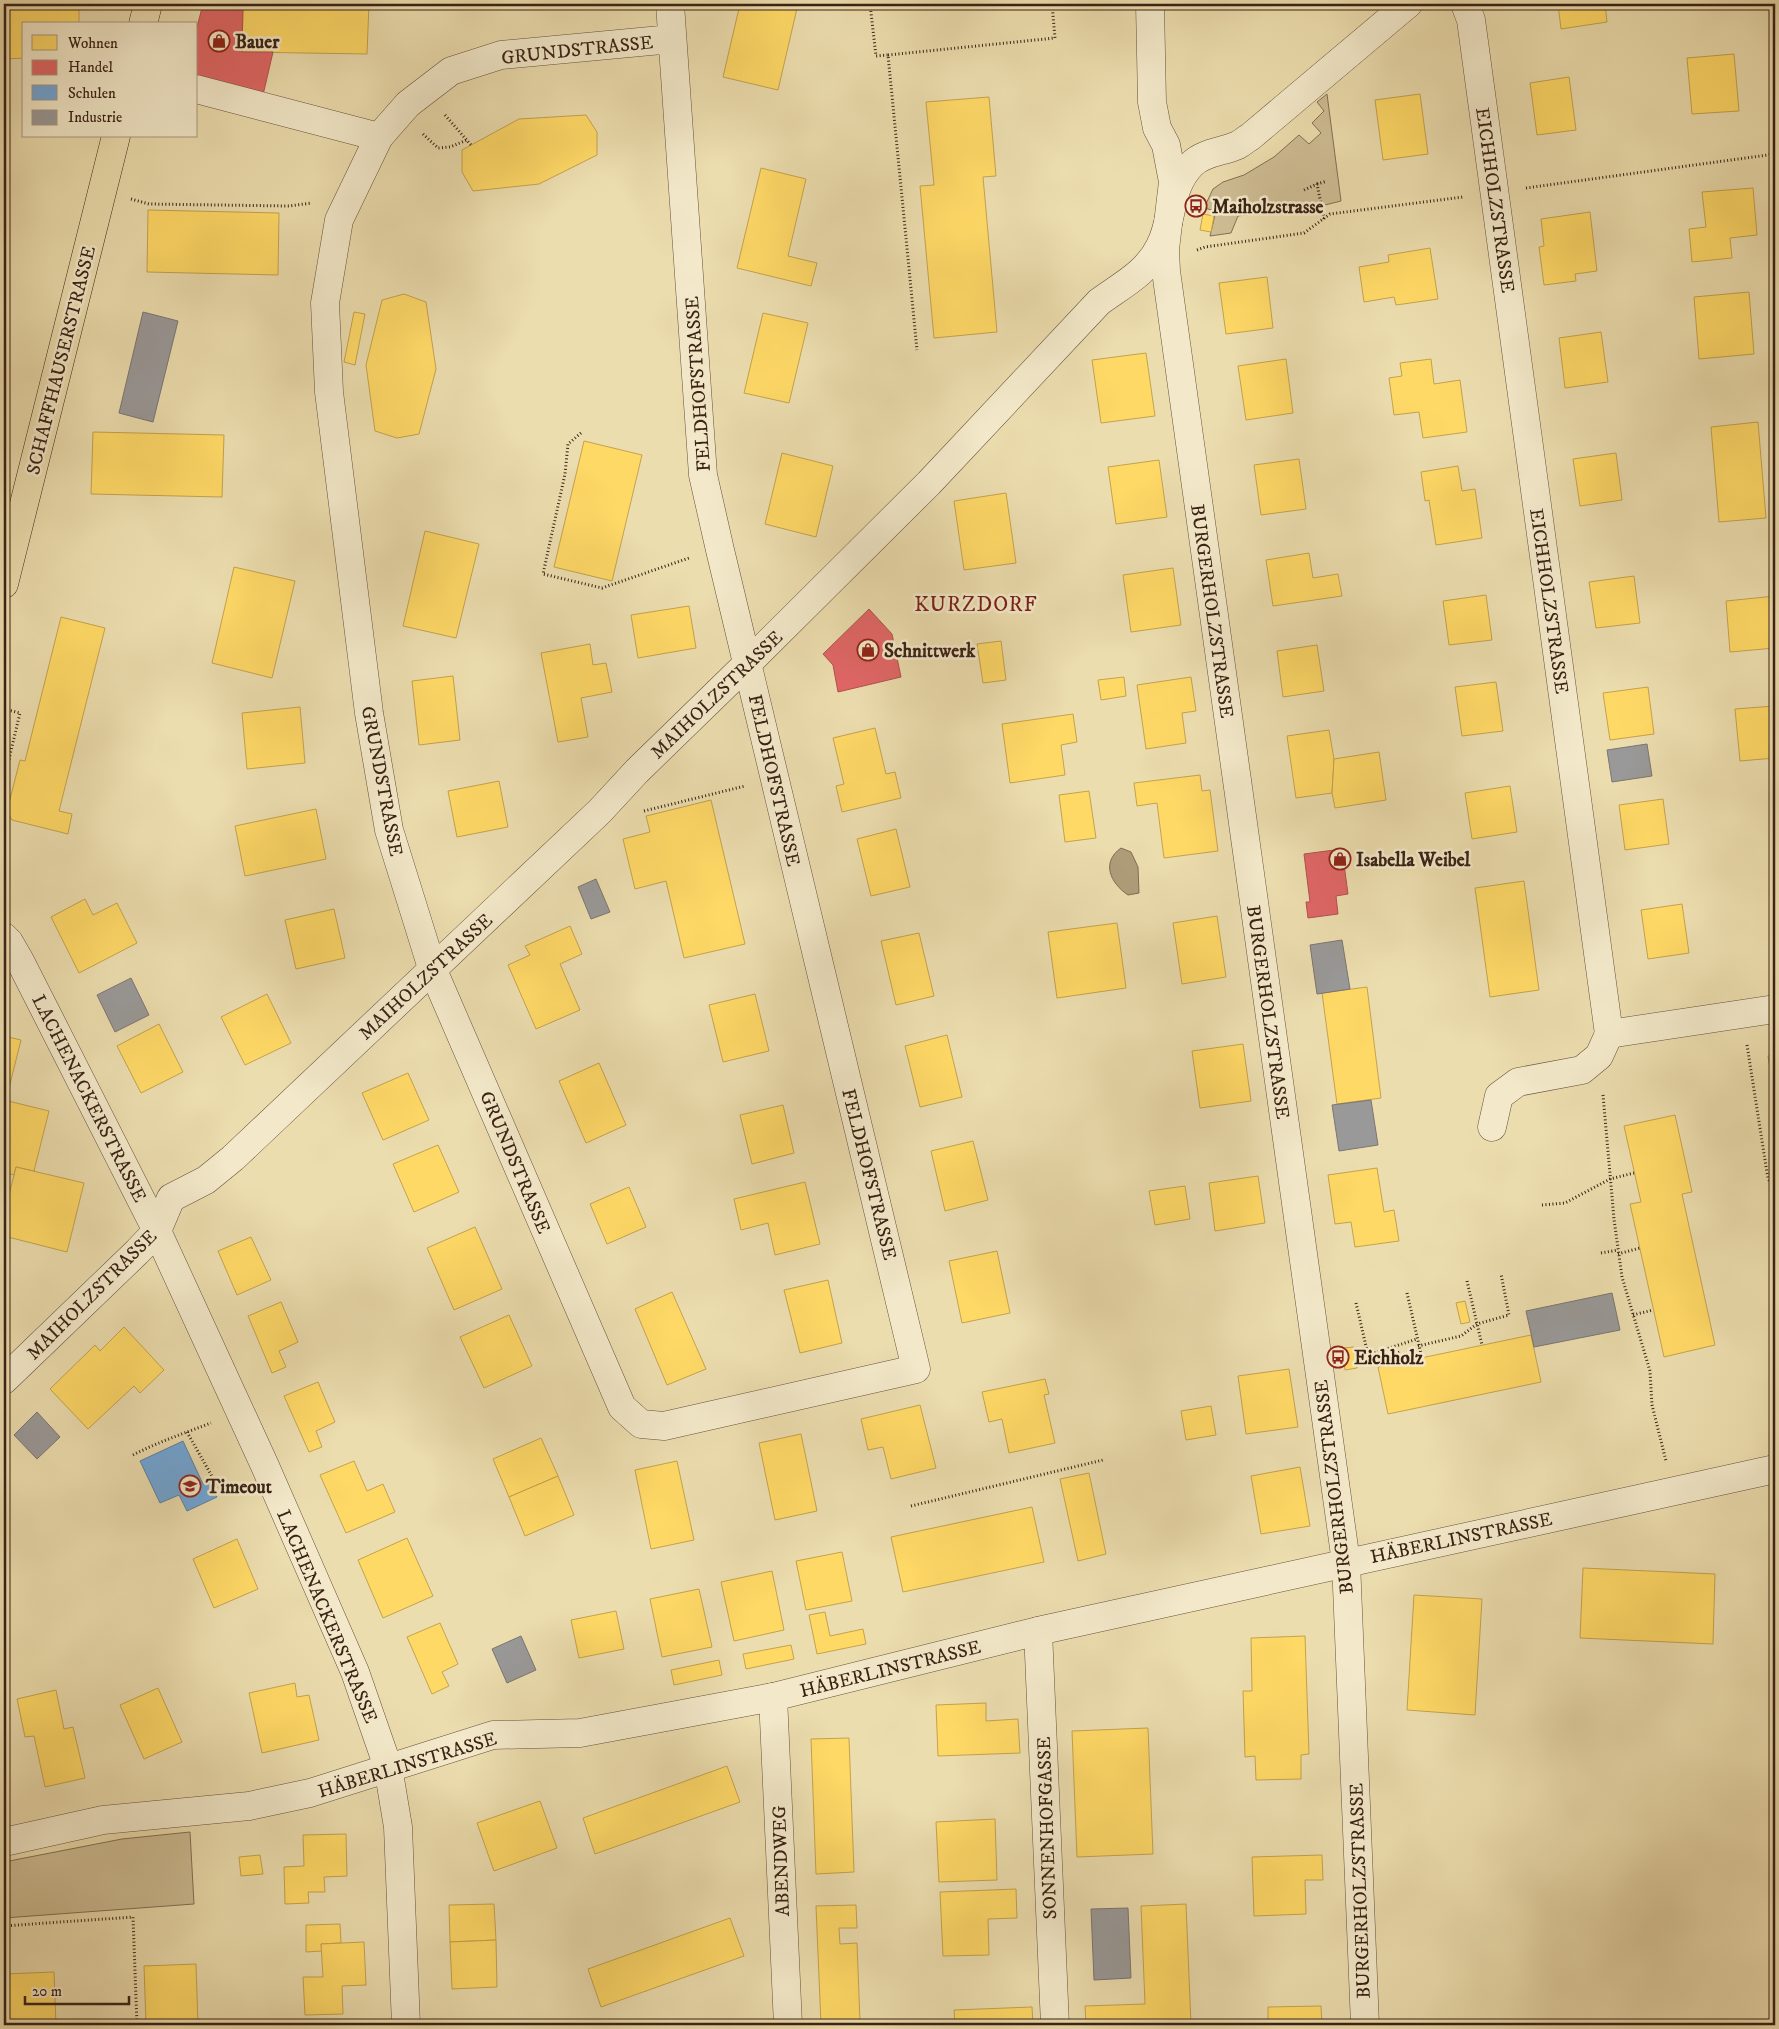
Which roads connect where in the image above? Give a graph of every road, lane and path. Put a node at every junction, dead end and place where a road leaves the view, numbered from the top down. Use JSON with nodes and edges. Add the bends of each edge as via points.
{"nodes":[{"id":1,"x":148,"y":4,"type":"edge"},
{"id":2,"x":670,"y":4,"type":"edge"},
{"id":3,"x":870,"y":4,"type":"edge"},
{"id":4,"x":1052,"y":4,"type":"edge"},
{"id":5,"x":1150,"y":4,"type":"edge"},
{"id":6,"x":1408,"y":4,"type":"edge"},
{"id":7,"x":1465,"y":4,"type":"edge"},
{"id":8,"x":144,"y":22,"type":"edge"},
{"id":9,"x":672,"y":39,"type":"junction"},
{"id":10,"x":888,"y":55,"type":"junction"},
{"id":11,"x":198,"y":90,"type":"edge"},
{"id":12,"x":425,"y":92,"type":"junction"},
{"id":13,"x":401,"y":113,"type":"junction"},
{"id":14,"x":379,"y":137,"type":"junction"},
{"id":15,"x":116,"y":138,"type":"edge"},
{"id":16,"x":467,"y":140,"type":"junction"},
{"id":17,"x":471,"y":145,"type":"dead end"},
{"id":18,"x":1327,"y":181,"type":"dead end"},
{"id":19,"x":1317,"y":184,"type":"junction"},
{"id":20,"x":1304,"y":190,"type":"dead end"},
{"id":21,"x":127,"y":198,"type":"dead end"},
{"id":22,"x":1172,"y":202,"type":"junction"},
{"id":23,"x":342,"y":215,"type":"junction"},
{"id":24,"x":1324,"y":219,"type":"dead end"},
{"id":25,"x":917,"y":350,"type":"dead end"},
{"id":26,"x":581,"y":433,"type":"dead end"},
{"id":27,"x":696,"y":557,"type":"dead end"},
{"id":28,"x":4,"y":584,"type":"edge"},
{"id":29,"x":747,"y":664,"type":"junction"},
{"id":30,"x":4,"y":709,"type":"edge"},
{"id":31,"x":4,"y":758,"type":"edge"},
{"id":32,"x":775,"y":778,"type":"junction"},
{"id":33,"x":639,"y":812,"type":"dead end"},
{"id":34,"x":4,"y":938,"type":"edge"},
{"id":35,"x":432,"y":968,"type":"junction"},
{"id":36,"x":1775,"y":1010,"type":"edge"},
{"id":37,"x":1743,"y":1014,"type":"junction"},
{"id":38,"x":1604,"y":1045,"type":"junction"},
{"id":39,"x":1492,"y":1127,"type":"dead end"},
{"id":40,"x":1634,"y":1173,"type":"dead end"},
{"id":41,"x":1610,"y":1179,"type":"junction"},
{"id":42,"x":1775,"y":1187,"type":"edge"},
{"id":43,"x":1542,"y":1205,"type":"dead end"},
{"id":44,"x":157,"y":1231,"type":"junction"},
{"id":45,"x":1640,"y":1248,"type":"dead end"},
{"id":46,"x":1618,"y":1252,"type":"junction"},
{"id":47,"x":1601,"y":1253,"type":"dead end"},
{"id":48,"x":1501,"y":1274,"type":"dead end"},
{"id":49,"x":1467,"y":1281,"type":"dead end"},
{"id":50,"x":1407,"y":1292,"type":"dead end"},
{"id":51,"x":1356,"y":1303,"type":"dead end"},
{"id":52,"x":1653,"y":1310,"type":"dead end"},
{"id":53,"x":1633,"y":1315,"type":"junction"},
{"id":54,"x":1477,"y":1324,"type":"junction"},
{"id":55,"x":1417,"y":1339,"type":"junction"},
{"id":56,"x":1482,"y":1345,"type":"dead end"},
{"id":57,"x":1418,"y":1346,"type":"junction"},
{"id":58,"x":1401,"y":1352,"type":"dead end"},
{"id":59,"x":1368,"y":1355,"type":"junction"},
{"id":60,"x":1422,"y":1358,"type":"dead end"},
{"id":61,"x":916,"y":1369,"type":"joint"},
{"id":62,"x":4,"y":1380,"type":"edge"},
{"id":63,"x":240,"y":1411,"type":"junction"},
{"id":64,"x":187,"y":1432,"type":"junction"},
{"id":65,"x":133,"y":1456,"type":"dead end"},
{"id":66,"x":1104,"y":1460,"type":"dead end"},
{"id":67,"x":1775,"y":1469,"type":"edge"},
{"id":68,"x":218,"y":1487,"type":"dead end"},
{"id":69,"x":1673,"y":1491,"type":"junction"},
{"id":70,"x":911,"y":1506,"type":"dead end"},
{"id":71,"x":1346,"y":1562,"type":"junction"},
{"id":72,"x":1038,"y":1630,"type":"junction"},
{"id":73,"x":773,"y":1697,"type":"junction"},
{"id":74,"x":388,"y":1767,"type":"junction"},
{"id":75,"x":4,"y":1842,"type":"edge"},
{"id":76,"x":4,"y":1926,"type":"edge"},
{"id":77,"x":137,"y":2025,"type":"edge"},
{"id":78,"x":406,"y":2025,"type":"edge"},
{"id":79,"x":788,"y":2025,"type":"edge"},
{"id":80,"x":1055,"y":2025,"type":"edge"},
{"id":81,"x":1365,"y":2025,"type":"edge"}],
"edges":[{"from":1,"to":8,"type":"main road"},
{"from":2,"to":9,"type":"street","name":"FELDHOFSTRASSE"},
{"from":3,"to":10,"type":"path","via":[[876,56]]},
{"from":4,"to":10,"type":"path","via":[[1055,38]]},
{"from":5,"to":22,"type":"street","name":"BURGERHOLZSTRASSE","via":[[1152,102],[1157,128],[1166,145],[1171,166]]},
{"from":6,"to":22,"type":"street","name":"MAIHOLZSTRASSE","via":[[1238,145],[1193,163],[1181,178]]},
{"from":7,"to":38,"type":"street","name":"EICHHOLZSTRASSE","via":[[1471,20]]},
{"from":9,"to":12,"type":"street","name":"GRUNDSTRASSE","via":[[501,55],[451,71]]},
{"from":9,"to":29,"type":"street","name":"FELDHOFSTRASSE","via":[[703,475]]},
{"from":10,"to":25,"type":"path"},
{"from":11,"to":14,"type":"street"},
{"from":12,"to":13,"type":"street","name":"GRUNDSTRASSE"},
{"from":12,"to":16,"type":"path"},
{"from":13,"to":14,"type":"street","name":"GRUNDSTRASSE"},
{"from":13,"to":16,"type":"path","via":[[438,148]]},
{"from":14,"to":23,"type":"street","name":"GRUNDSTRASSE"},
{"from":15,"to":28,"type":"main road","name":"SCHAFFHAUSERSTRASSE"},
{"from":16,"to":17,"type":"path"},
{"from":18,"to":19,"type":"path"},
{"from":19,"to":20,"type":"path"},
{"from":19,"to":24,"type":"path"},
{"from":21,"to":23,"type":"path","via":[[149,204],[289,206],[318,203]]},
{"from":22,"to":29,"type":"street","name":"MAIHOLZSTRASSE","via":[[1161,245],[1150,263],[1133,280],[1099,302],[956,456]]},
{"from":22,"to":71,"type":"street","name":"BURGERHOLZSTRASSE","via":[[1165,249],[1166,271]]},
{"from":23,"to":35,"type":"street","name":"GRUNDSTRASSE","via":[[325,303],[328,392],[369,713],[389,830]]},
{"from":26,"to":27,"type":"path","via":[[568,444],[566,474],[543,574],[602,588]]},
{"from":29,"to":32,"type":"street","name":"FELDHOFSTRASSE"},
{"from":29,"to":35,"type":"street","name":"MAIHOLZSTRASSE","via":[[600,811]]},
{"from":30,"to":31,"type":"path","via":[[20,713],[9,759]]},
{"from":32,"to":33,"type":"path"},
{"from":32,"to":61,"type":"street","name":"FELDHOFSTRASSE"},
{"from":34,"to":44,"type":"street","name":"LACHENACKERSTRASSE","via":[[24,968]]},
{"from":35,"to":44,"type":"street","name":"MAIHOLZSTRASSE","via":[[233,1158],[206,1180],[172,1198]]},
{"from":35,"to":61,"type":"street","name":"GRUNDSTRASSE","via":[[622,1407],[641,1424],[664,1426]]},
{"from":36,"to":37,"type":"street"},
{"from":37,"to":38,"type":"street"},
{"from":37,"to":42,"type":"path","via":[[1768,1179]]},
{"from":38,"to":39,"type":"street","via":[[1582,1070],[1518,1082],[1498,1096]]},
{"from":38,"to":41,"type":"path"},
{"from":40,"to":41,"type":"path"},
{"from":41,"to":43,"type":"path","via":[[1565,1204]]},
{"from":41,"to":46,"type":"path"},
{"from":44,"to":62,"type":"street","name":"MAIHOLZSTRASSE"},
{"from":44,"to":63,"type":"street","name":"LACHENACKERSTRASSE"},
{"from":45,"to":46,"type":"path"},
{"from":46,"to":47,"type":"path"},
{"from":46,"to":53,"type":"path"},
{"from":48,"to":54,"type":"path","via":[[1509,1315]]},
{"from":49,"to":54,"type":"path"},
{"from":50,"to":55,"type":"path"},
{"from":51,"to":59,"type":"path"},
{"from":52,"to":53,"type":"path"},
{"from":53,"to":69,"type":"path","via":[[1650,1372],[1652,1405]]},
{"from":54,"to":56,"type":"path"},
{"from":54,"to":57,"type":"path","via":[[1461,1336]]},
{"from":55,"to":57,"type":"path"},
{"from":55,"to":59,"type":"path"},
{"from":57,"to":60,"type":"path"},
{"from":58,"to":59,"type":"path","via":[[1369,1359]]},
{"from":63,"to":64,"type":"path"},
{"from":63,"to":74,"type":"street","name":"LACHENACKERSTRASSE","via":[[355,1672]]},
{"from":64,"to":65,"type":"path"},
{"from":64,"to":68,"type":"path"},
{"from":66,"to":70,"type":"path"},
{"from":67,"to":69,"type":"street","name":"HÄBERLINSTRASSE"},
{"from":69,"to":71,"type":"street","name":"HÄBERLINSTRASSE"},
{"from":71,"to":72,"type":"street","name":"HÄBERLINSTRASSE"},
{"from":71,"to":81,"type":"street","name":"BURGERHOLZSTRASSE"},
{"from":72,"to":73,"type":"street","name":"HÄBERLINSTRASSE"},
{"from":72,"to":80,"type":"street","name":"SONNENHOFGASSE"},
{"from":73,"to":74,"type":"street","name":"HÄBERLINSTRASSE","via":[[580,1733],[493,1735]]},
{"from":73,"to":79,"type":"street","name":"ABENDWEG"},
{"from":74,"to":75,"type":"street","name":"HÄBERLINSTRASSE","via":[[310,1793],[249,1806],[102,1820]]},
{"from":74,"to":78,"type":"street","name":"LACHENACKERSTRASSE","via":[[398,1827]]},
{"from":76,"to":77,"type":"path","via":[[133,1917]]}]}
